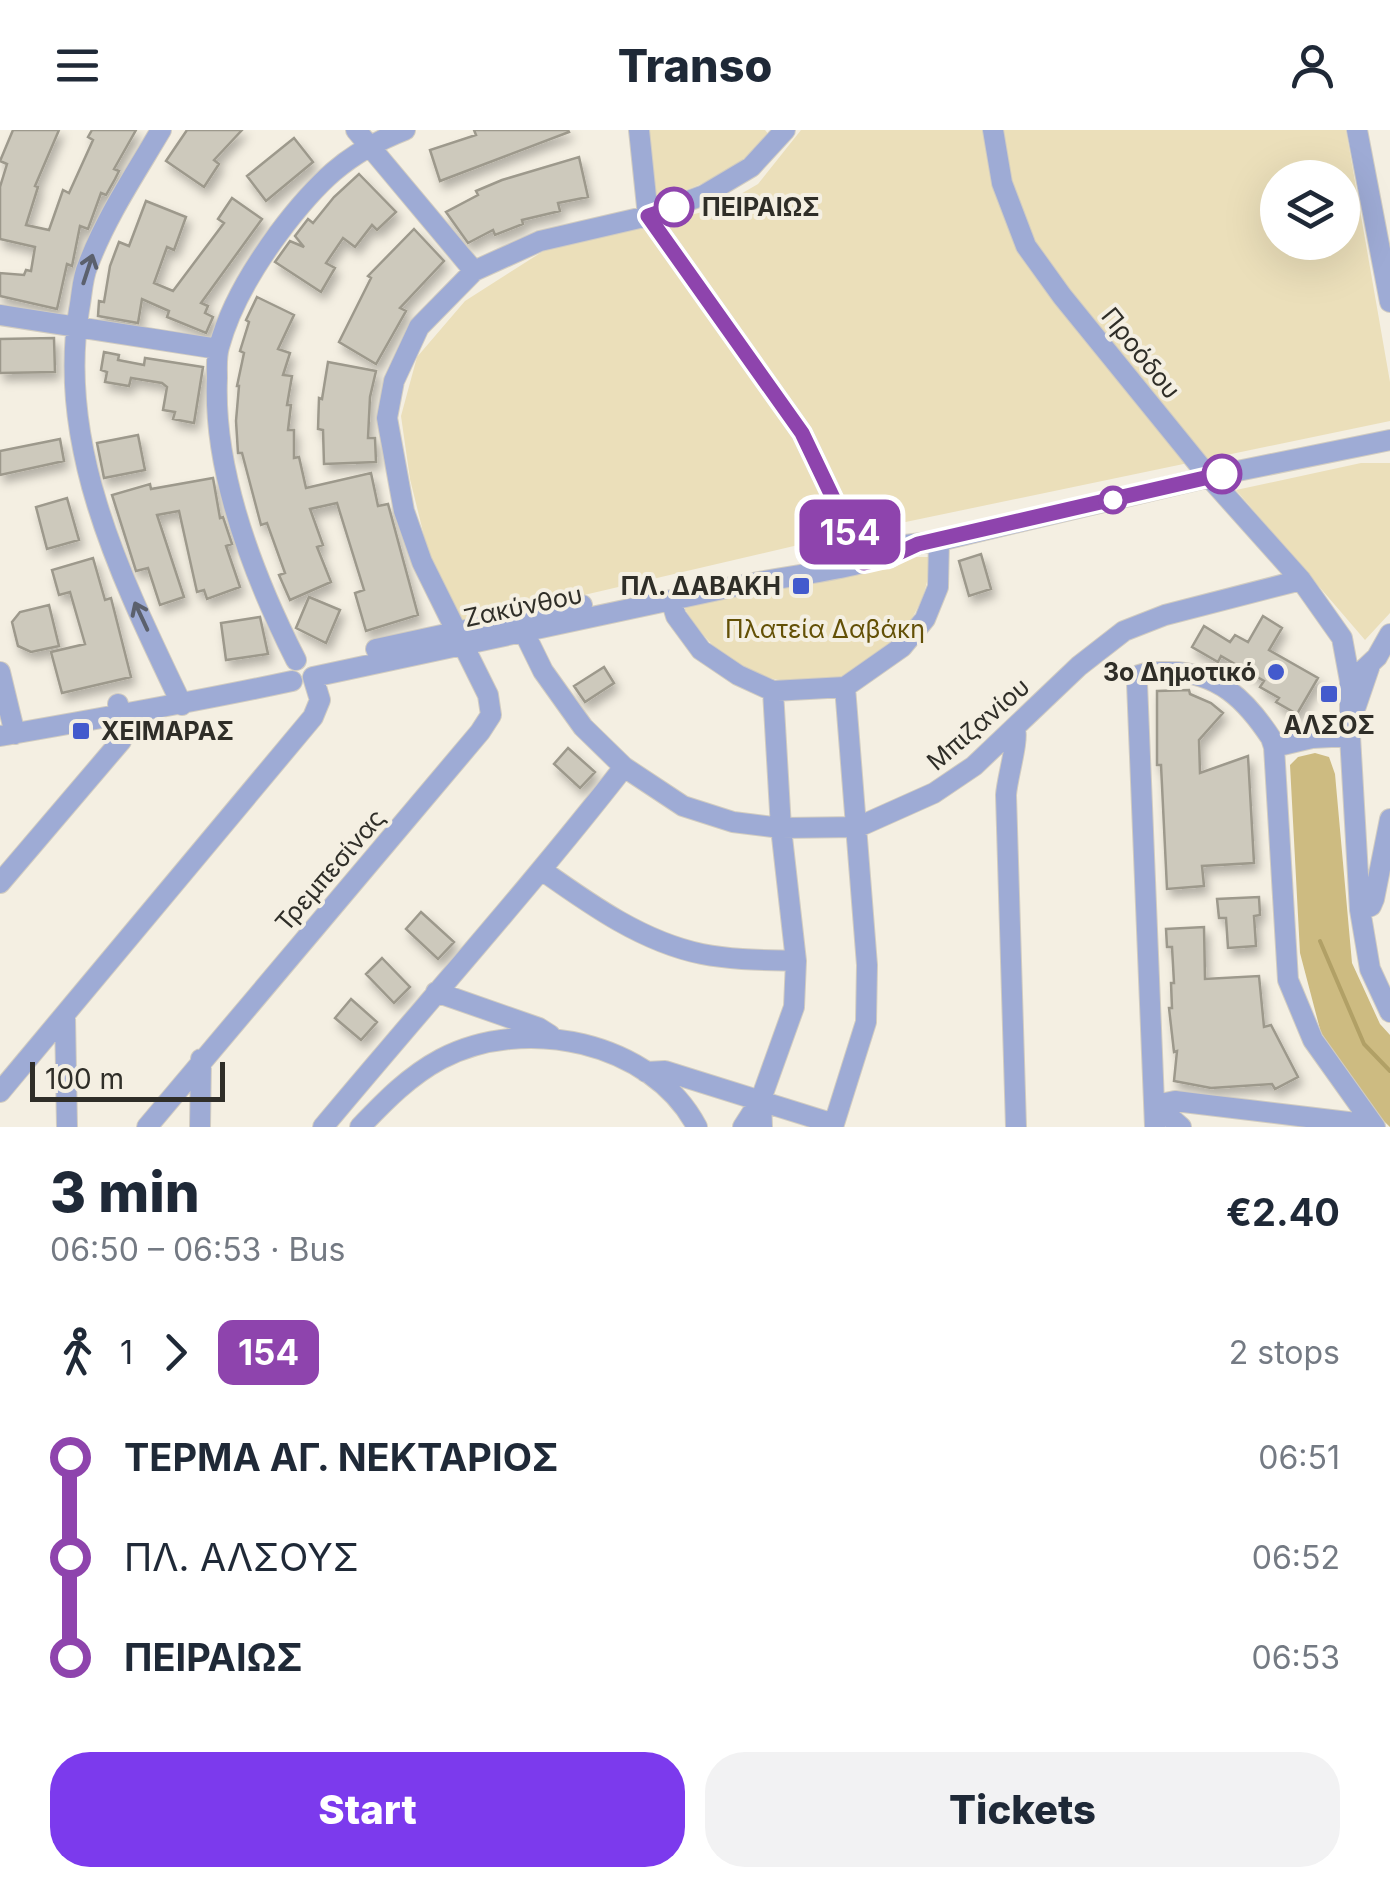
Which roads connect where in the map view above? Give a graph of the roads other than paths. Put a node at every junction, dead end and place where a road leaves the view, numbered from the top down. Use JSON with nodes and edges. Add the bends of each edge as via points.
{"nodes":[{"id":1,"x":161,"y":130,"type":"edge"},
{"id":2,"x":405,"y":130,"type":"edge"},
{"id":3,"x":640,"y":130,"type":"edge"},
{"id":4,"x":785,"y":130,"type":"edge"},
{"id":5,"x":992,"y":130,"type":"edge"},
{"id":6,"x":1357,"y":130,"type":"edge"},
{"id":7,"x":362,"y":137,"type":"edge"},
{"id":8,"x":1390,"y":181,"type":"edge"},
{"id":9,"x":1370,"y":196,"type":"junction"},
{"id":10,"x":648,"y":216,"type":"junction"},
{"id":11,"x":474,"y":271,"type":"junction"},
{"id":12,"x":1389,"y":294,"type":"edge"},
{"id":13,"x":0,"y":315,"type":"edge"},
{"id":14,"x":76,"y":328,"type":"junction"},
{"id":15,"x":218,"y":349,"type":"junction"},
{"id":16,"x":1390,"y":440,"type":"edge"},
{"id":17,"x":1209,"y":477,"type":"junction"},
{"id":18,"x":846,"y":524,"type":"junction"},
{"id":19,"x":928,"y":543,"type":"junction"},
{"id":20,"x":889,"y":545,"type":"junction"},
{"id":21,"x":836,"y":556,"type":"junction"},
{"id":22,"x":862,"y":557,"type":"junction"},
{"id":23,"x":1300,"y":580,"type":"junction"},
{"id":24,"x":671,"y":600,"type":"junction"},
{"id":25,"x":520,"y":625,"type":"junction"},
{"id":26,"x":459,"y":637,"type":"junction"},
{"id":27,"x":1368,"y":659,"type":"edge"},
{"id":28,"x":300,"y":670,"type":"junction"},
{"id":29,"x":0,"y":672,"type":"edge"},
{"id":30,"x":845,"y":687,"type":"junction"},
{"id":31,"x":772,"y":692,"type":"junction"},
{"id":32,"x":179,"y":698,"type":"junction"},
{"id":33,"x":120,"y":708,"type":"junction"},
{"id":34,"x":1015,"y":728,"type":"junction"},
{"id":35,"x":7,"y":729,"type":"edge"},
{"id":36,"x":1350,"y":731,"type":"junction"},
{"id":37,"x":1274,"y":747,"type":"junction"},
{"id":38,"x":624,"y":767,"type":"junction"},
{"id":39,"x":1390,"y":818,"type":"edge"},
{"id":40,"x":858,"y":827,"type":"junction"},
{"id":41,"x":781,"y":828,"type":"junction"},
{"id":42,"x":543,"y":871,"type":"junction"},
{"id":43,"x":0,"y":883,"type":"edge"},
{"id":44,"x":1360,"y":910,"type":"junction"},
{"id":45,"x":796,"y":962,"type":"junction"},
{"id":46,"x":436,"y":992,"type":"junction"},
{"id":47,"x":1390,"y":1012,"type":"edge"},
{"id":48,"x":64,"y":1016,"type":"junction"},
{"id":49,"x":552,"y":1037,"type":"junction"},
{"id":50,"x":201,"y":1059,"type":"junction"},
{"id":51,"x":644,"y":1073,"type":"junction"},
{"id":52,"x":0,"y":1092,"type":"edge"},
{"id":53,"x":761,"y":1099,"type":"junction"},
{"id":54,"x":1156,"y":1105,"type":"junction"},
{"id":55,"x":330,"y":1124,"type":"edge"},
{"id":56,"x":833,"y":1126,"type":"edge"},
{"id":57,"x":1374,"y":1126,"type":"edge"},
{"id":58,"x":67,"y":1127,"type":"edge"},
{"id":59,"x":147,"y":1127,"type":"edge"},
{"id":60,"x":200,"y":1127,"type":"edge"},
{"id":61,"x":360,"y":1127,"type":"edge"},
{"id":62,"x":697,"y":1127,"type":"edge"},
{"id":63,"x":743,"y":1127,"type":"edge"},
{"id":64,"x":762,"y":1127,"type":"edge"},
{"id":65,"x":1016,"y":1127,"type":"edge"},
{"id":66,"x":1139,"y":1127,"type":"edge"},
{"id":67,"x":1155,"y":1127,"type":"edge"},
{"id":68,"x":1181,"y":1127,"type":"edge"}],
"edges":[{"from":14,"to":1,"type":"street","one_way":true,"via":[[86,268]]},
{"from":2,"to":7,"type":"street"},
{"from":3,"to":10,"type":"street"},
{"from":4,"to":10,"type":"street","via":[[728,184]]},
{"from":5,"to":17,"type":"street","name":"Προόδου","via":[[1002,183],[1026,246]]},
{"from":6,"to":9,"type":"street"},
{"from":7,"to":11,"type":"street"},
{"from":7,"to":15,"type":"street","via":[[311,190],[250,273]]},
{"from":8,"to":9,"type":"street"},
{"from":9,"to":12,"type":"street"},
{"from":10,"to":11,"type":"street","via":[[540,241]]},
{"from":10,"to":18,"type":"street","via":[[802,433]]},
{"from":11,"to":26,"type":"street","via":[[419,327],[394,381],[387,418],[404,511]]},
{"from":13,"to":14,"type":"street"},
{"from":14,"to":15,"type":"street"},
{"from":32,"to":14,"type":"street","one_way":true,"via":[[88,478]]},
{"from":15,"to":28,"type":"street","via":[[216,410],[226,478]]},
{"from":16,"to":17,"type":"street","name":"Ζακύνθου"},
{"from":17,"to":19,"type":"street","name":"Ζακύνθου"},
{"from":17,"to":23,"type":"street","name":"Προόδου"},
{"from":18,"to":20,"type":"street"},
{"from":18,"to":21,"type":"street"},
{"from":18,"to":22,"type":"street"},
{"from":19,"to":20,"type":"street","name":"Ζακύνθου"},
{"from":19,"to":22,"type":"street","name":"Ζακύνθου","via":[[890,557]]},
{"from":19,"to":30,"type":"street","via":[[938,587],[925,619],[902,647]]},
{"from":20,"to":22,"type":"street","name":"Ζακύνθου"},
{"from":21,"to":22,"type":"street","name":"Ζακύνθου"},
{"from":21,"to":25,"type":"street","name":"Ζακύνθου"},
{"from":22,"to":24,"type":"street","name":"Ζακύνθου"},
{"from":23,"to":27,"type":"street","name":"Προόδου","via":[[1342,638]]},
{"from":23,"to":34,"type":"street","name":"Μπιζανίου","via":[[1124,631]]},
{"from":24,"to":25,"type":"street","name":"Ζακύνθου"},
{"from":24,"to":31,"type":"street","via":[[701,650]]},
{"from":25,"to":26,"type":"street","name":"Ζακύνθου"},
{"from":25,"to":38,"type":"street","name":"Μπιζανίου","via":[[584,727]]},
{"from":26,"to":28,"type":"street","name":"Ζακύνθου"},
{"from":26,"to":50,"type":"street","name":"Τρεμπεσίνας","via":[[491,715]]},
{"from":27,"to":36,"type":"street"},
{"from":28,"to":32,"type":"street","name":"Ζακύνθου"},
{"from":28,"to":48,"type":"street","via":[[320,700],[314,717]]},
{"from":29,"to":35,"type":"street"},
{"from":30,"to":31,"type":"street"},
{"from":30,"to":40,"type":"street"},
{"from":31,"to":41,"type":"street"},
{"from":32,"to":33,"type":"street","name":"Ζακύνθου"},
{"from":33,"to":35,"type":"street","name":"Ζακύνθου"},
{"from":33,"to":43,"type":"street","via":[[121,741]]},
{"from":34,"to":40,"type":"street","name":"Μπιζανίου","via":[[934,793]]},
{"from":34,"to":65,"type":"street","via":[[1006,795]]},
{"from":36,"to":37,"type":"street"},
{"from":36,"to":44,"type":"street"},
{"from":37,"to":54,"type":"street","via":[[1238,695],[1212,679],[1181,672],[1139,675]]},
{"from":37,"to":57,"type":"street","via":[[1288,980],[1313,1040]]},
{"from":38,"to":41,"type":"street","name":"Μπιζανίου","via":[[683,806]]},
{"from":38,"to":42,"type":"street"},
{"from":39,"to":44,"type":"street","via":[[1374,899]]},
{"from":40,"to":41,"type":"street","name":"Μπιζανίου"},
{"from":40,"to":56,"type":"street","via":[[866,1022]]},
{"from":41,"to":45,"type":"street"},
{"from":42,"to":45,"type":"street","via":[[608,916],[698,953]]},
{"from":42,"to":46,"type":"street"},
{"from":44,"to":47,"type":"street","via":[[1370,969]]},
{"from":45,"to":53,"type":"street","via":[[794,1008]]},
{"from":46,"to":49,"type":"street"},
{"from":46,"to":55,"type":"street"},
{"from":48,"to":52,"type":"street"},
{"from":48,"to":58,"type":"street"},
{"from":49,"to":51,"type":"street","via":[[604,1051]]},
{"from":49,"to":61,"type":"street","via":[[483,1044],[442,1058]]},
{"from":50,"to":59,"type":"street","name":"Τρεμπεσίνας"},
{"from":50,"to":60,"type":"street"},
{"from":51,"to":53,"type":"street","via":[[665,1071]]},
{"from":51,"to":62,"type":"street","via":[[672,1092]]},
{"from":53,"to":56,"type":"street"},
{"from":53,"to":63,"type":"street"},
{"from":53,"to":64,"type":"street"},
{"from":54,"to":57,"type":"street","via":[[1175,1101]]},
{"from":54,"to":66,"type":"street"},
{"from":54,"to":67,"type":"street"},
{"from":54,"to":68,"type":"street"}]}
